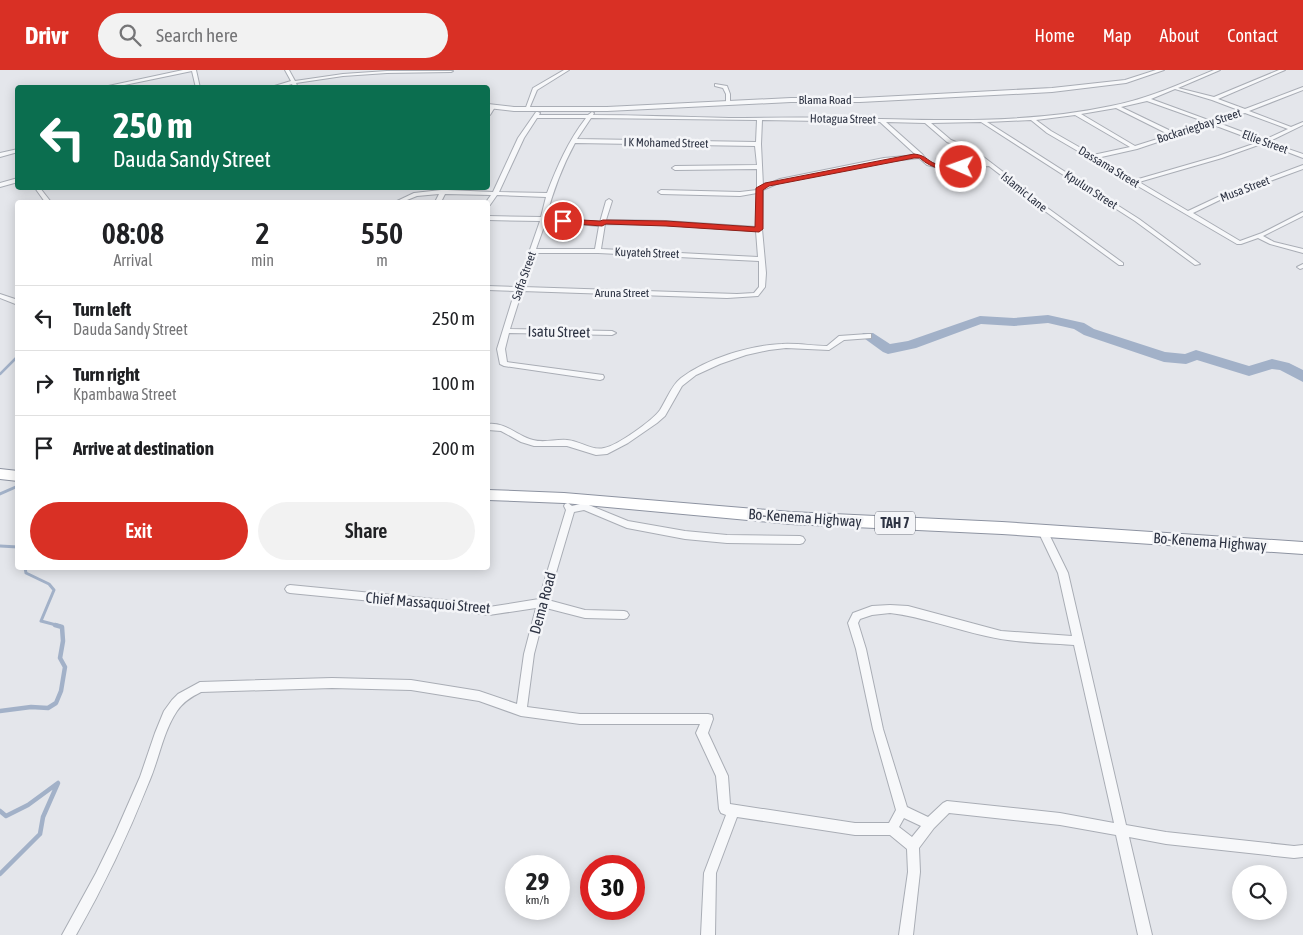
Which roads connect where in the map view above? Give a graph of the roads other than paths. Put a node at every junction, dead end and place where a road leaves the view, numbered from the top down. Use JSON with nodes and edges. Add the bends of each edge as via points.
{"nodes":[{"id":1,"x":192,"y":70,"type":"edge"},
{"id":2,"x":287,"y":70,"type":"edge"},
{"id":3,"x":567,"y":70,"type":"edge"},
{"id":4,"x":1161,"y":70,"type":"edge"},
{"id":5,"x":1218,"y":70,"type":"edge"},
{"id":6,"x":1283,"y":70,"type":"edge"},
{"id":7,"x":451,"y":71,"type":"dead end"},
{"id":8,"x":295,"y":84,"type":"edge"},
{"id":9,"x":116,"y":85,"type":"edge"},
{"id":10,"x":197,"y":85,"type":"edge"},
{"id":11,"x":717,"y":85,"type":"dead end"},
{"id":12,"x":1177,"y":88,"type":"junction"},
{"id":13,"x":1302,"y":90,"type":"edge"},
{"id":14,"x":1150,"y":98,"type":"junction"},
{"id":15,"x":1214,"y":99,"type":"junction"},
{"id":16,"x":728,"y":103,"type":"junction"},
{"id":17,"x":490,"y":107,"type":"edge"},
{"id":18,"x":1117,"y":107,"type":"junction"},
{"id":19,"x":527,"y":109,"type":"junction"},
{"id":20,"x":540,"y":109,"type":"junction"},
{"id":21,"x":1246,"y":111,"type":"junction"},
{"id":22,"x":592,"y":113,"type":"junction"},
{"id":23,"x":1075,"y":113,"type":"junction"},
{"id":24,"x":536,"y":117,"type":"junction"},
{"id":25,"x":1031,"y":118,"type":"junction"},
{"id":26,"x":760,"y":119,"type":"junction"},
{"id":27,"x":881,"y":120,"type":"junction"},
{"id":28,"x":981,"y":120,"type":"junction"},
{"id":29,"x":927,"y":122,"type":"junction"},
{"id":30,"x":1211,"y":122,"type":"junction"},
{"id":31,"x":1303,"y":123,"type":"edge"},
{"id":32,"x":1292,"y":129,"type":"junction"},
{"id":33,"x":1172,"y":134,"type":"junction"},
{"id":34,"x":574,"y":141,"type":"junction"},
{"id":35,"x":1262,"y":141,"type":"junction"},
{"id":36,"x":758,"y":144,"type":"junction"},
{"id":37,"x":1135,"y":148,"type":"junction"},
{"id":38,"x":15,"y":151,"type":"edge"},
{"id":39,"x":0,"y":155,"type":"edge"},
{"id":40,"x":922,"y":156,"type":"junction"},
{"id":41,"x":1303,"y":156,"type":"edge"},
{"id":42,"x":1092,"y":157,"type":"junction"},
{"id":43,"x":988,"y":165,"type":"junction"},
{"id":44,"x":1303,"y":166,"type":"edge"},
{"id":45,"x":758,"y":167,"type":"junction"},
{"id":46,"x":675,"y":168,"type":"dead end"},
{"id":47,"x":15,"y":181,"type":"edge"},
{"id":48,"x":1134,"y":182,"type":"junction"},
{"id":49,"x":0,"y":185,"type":"edge"},
{"id":50,"x":444,"y":190,"type":"edge"},
{"id":51,"x":759,"y":190,"type":"junction"},
{"id":52,"x":661,"y":192,"type":"dead end"},
{"id":53,"x":495,"y":194,"type":"junction"},
{"id":54,"x":549,"y":195,"type":"junction"},
{"id":55,"x":402,"y":200,"type":"edge"},
{"id":56,"x":490,"y":201,"type":"edge"},
{"id":57,"x":609,"y":201,"type":"dead end"},
{"id":58,"x":1189,"y":213,"type":"junction"},
{"id":59,"x":1303,"y":214,"type":"edge"},
{"id":60,"x":490,"y":218,"type":"edge"},
{"id":61,"x":543,"y":220,"type":"junction"},
{"id":62,"x":603,"y":223,"type":"junction"},
{"id":63,"x":759,"y":229,"type":"junction"},
{"id":64,"x":1258,"y":236,"type":"junction"},
{"id":65,"x":1239,"y":243,"type":"joint"},
{"id":66,"x":533,"y":251,"type":"junction"},
{"id":67,"x":598,"y":251,"type":"junction"},
{"id":68,"x":1303,"y":251,"type":"edge"},
{"id":69,"x":762,"y":259,"type":"junction"},
{"id":70,"x":1121,"y":264,"type":"dead end"},
{"id":71,"x":1197,"y":264,"type":"dead end"},
{"id":72,"x":490,"y":288,"type":"edge"},
{"id":73,"x":519,"y":289,"type":"junction"},
{"id":74,"x":756,"y":295,"type":"joint"},
{"id":75,"x":1,"y":298,"type":"edge"},
{"id":76,"x":15,"y":302,"type":"edge"},
{"id":77,"x":506,"y":331,"type":"junction"},
{"id":78,"x":612,"y":333,"type":"dead end"},
{"id":79,"x":868,"y":336,"type":"dead end"},
{"id":80,"x":600,"y":377,"type":"dead end"},
{"id":81,"x":490,"y":426,"type":"edge"},
{"id":82,"x":490,"y":495,"type":"edge"},
{"id":83,"x":567,"y":504,"type":"junction"},
{"id":84,"x":1042,"y":531,"type":"junction"},
{"id":85,"x":800,"y":540,"type":"dead end"},
{"id":86,"x":1303,"y":548,"type":"edge"},
{"id":87,"x":290,"y":589,"type":"dead end"},
{"id":88,"x":542,"y":603,"type":"junction"},
{"id":89,"x":624,"y":615,"type":"dead end"},
{"id":90,"x":1078,"y":641,"type":"junction"},
{"id":91,"x":521,"y":711,"type":"junction"},
{"id":92,"x":733,"y":811,"type":"junction"},
{"id":93,"x":902,"y":811,"type":"junction"},
{"id":94,"x":930,"y":824,"type":"junction"},
{"id":95,"x":892,"y":829,"type":"junction"},
{"id":96,"x":1122,"y":829,"type":"junction"},
{"id":97,"x":913,"y":846,"type":"junction"},
{"id":98,"x":1303,"y":851,"type":"edge"},
{"id":99,"x":69,"y":935,"type":"edge"},
{"id":100,"x":708,"y":935,"type":"edge"},
{"id":101,"x":906,"y":935,"type":"edge"},
{"id":102,"x":1145,"y":935,"type":"edge"}],
"edges":[{"from":1,"to":9,"type":"street"},
{"from":1,"to":10,"type":"street"},
{"from":2,"to":8,"type":"street"},
{"from":3,"to":19,"type":"street","via":[[535,89]]},
{"from":4,"to":16,"type":"street","name":"Blama Road","via":[[1126,81],[1052,90]]},
{"from":5,"to":12,"type":"street","name":"Hotagua Street"},
{"from":6,"to":15,"type":"street"},
{"from":7,"to":8,"type":"street","via":[[343,75]]},
{"from":11,"to":16,"type":"street","via":[[725,88]]},
{"from":12,"to":14,"type":"street","name":"Hotagua Street"},
{"from":12,"to":15,"type":"street"},
{"from":13,"to":21,"type":"street","name":"Bockariegbay Street"},
{"from":14,"to":18,"type":"street","name":"Hotagua Street"},
{"from":14,"to":30,"type":"street","name":"Ellie Street"},
{"from":15,"to":21,"type":"street"},
{"from":16,"to":22,"type":"street","name":"Blama Road"},
{"from":17,"to":19,"type":"street","name":"Blama Road"},
{"from":18,"to":23,"type":"street","name":"Hotagua Street"},
{"from":18,"to":33,"type":"street"},
{"from":19,"to":20,"type":"street","name":"Blama Road"},
{"from":20,"to":22,"type":"street","name":"Blama Road"},
{"from":20,"to":24,"type":"street"},
{"from":21,"to":30,"type":"street","name":"Bockariegbay Street"},
{"from":21,"to":32,"type":"street"},
{"from":22,"to":24,"type":"street","name":"Hotagua Street"},
{"from":22,"to":26,"type":"street","name":"Hotagua Street"},
{"from":22,"to":34,"type":"street","name":"Saffa Street"},
{"from":23,"to":25,"type":"street","name":"Hotagua Street"},
{"from":23,"to":37,"type":"street"},
{"from":24,"to":53,"type":"street","via":[[521,138]]},
{"from":25,"to":28,"type":"street","name":"Hotagua Street"},
{"from":25,"to":42,"type":"street","name":"Dassama Street"},
{"from":26,"to":27,"type":"street","name":"Hotagua Street"},
{"from":26,"to":36,"type":"street"},
{"from":27,"to":29,"type":"street","name":"Hotagua Street"},
{"from":27,"to":40,"type":"street"},
{"from":28,"to":29,"type":"street","name":"Hotagua Street"},
{"from":28,"to":71,"type":"street","name":"Kpulun Street","via":[[1130,215]]},
{"from":29,"to":43,"type":"street","name":"Islamic Lane","via":[[948,141],[971,150]]},
{"from":30,"to":33,"type":"street","name":"Bockariegbay Street"},
{"from":30,"to":35,"type":"street","name":"Ellie Street"},
{"from":31,"to":32,"type":"street"},
{"from":32,"to":35,"type":"street"},
{"from":33,"to":37,"type":"street","name":"Bockariegbay Street"},
{"from":34,"to":36,"type":"street","name":"I K Mohamed Street"},
{"from":34,"to":54,"type":"street","name":"Saffa Street"},
{"from":35,"to":41,"type":"street","name":"Ellie Street"},
{"from":35,"to":48,"type":"street"},
{"from":36,"to":45,"type":"street"},
{"from":37,"to":42,"type":"street","name":"Bockariegbay Street"},
{"from":38,"to":39,"type":"street"},
{"from":40,"to":43,"type":"street","via":[[929,164],[939,167]]},
{"from":40,"to":51,"type":"street","via":[[884,160],[780,181]]},
{"from":42,"to":48,"type":"street","name":"Dassama Street"},
{"from":43,"to":70,"type":"street","name":"Islamic Lane"},
{"from":44,"to":58,"type":"street","name":"Musa Street"},
{"from":45,"to":46,"type":"street"},
{"from":45,"to":51,"type":"street"},
{"from":47,"to":49,"type":"street"},
{"from":48,"to":58,"type":"street","name":"Dassama Street"},
{"from":50,"to":53,"type":"street"},
{"from":50,"to":55,"type":"street","via":[[416,194]]},
{"from":51,"to":52,"type":"street","via":[[730,194]]},
{"from":51,"to":63,"type":"street"},
{"from":53,"to":54,"type":"street"},
{"from":53,"to":56,"type":"street"},
{"from":54,"to":61,"type":"street","name":"Saffa Street"},
{"from":57,"to":62,"type":"street"},
{"from":58,"to":65,"type":"street","name":"Dassama Street"},
{"from":59,"to":64,"type":"street"},
{"from":60,"to":61,"type":"street"},
{"from":61,"to":62,"type":"street"},
{"from":61,"to":66,"type":"street","name":"Saffa Street"},
{"from":62,"to":63,"type":"street"},
{"from":62,"to":67,"type":"street"},
{"from":63,"to":69,"type":"street"},
{"from":64,"to":65,"type":"street"},
{"from":64,"to":68,"type":"street"},
{"from":66,"to":67,"type":"street","name":"Kuyateh Street"},
{"from":66,"to":73,"type":"street","name":"Saffa Street"},
{"from":67,"to":69,"type":"street","name":"Kuyateh Street"},
{"from":69,"to":74,"type":"street","via":[[762,287]]},
{"from":72,"to":73,"type":"street","name":"Aruna Street"},
{"from":73,"to":74,"type":"street","name":"Aruna Street"},
{"from":73,"to":77,"type":"street","name":"Saffa Street"},
{"from":75,"to":76,"type":"street"},
{"from":77,"to":78,"type":"street","name":"Isatu Street"},
{"from":77,"to":80,"type":"street","name":"Saffa Street","via":[[501,349],[504,364]]},
{"from":79,"to":81,"type":"street","via":[[842,338],[829,348],[780,346],[749,351],[700,371],[683,381],[658,418],[606,451],[588,450],[567,443],[541,445],[528,442],[505,429]]},
{"from":82,"to":83,"type":"highway","name":"Bo-Kenema Highway","number":"TAH 7"},
{"from":83,"to":84,"type":"highway","name":"Bo-Kenema Highway","number":"TAH 7"},
{"from":83,"to":85,"type":"street","via":[[584,506],[627,524],[684,535]]},
{"from":83,"to":88,"type":"street","name":"Dema Road"},
{"from":84,"to":86,"type":"highway","name":"Bo-Kenema Highway","number":"TAH 7"},
{"from":84,"to":90,"type":"street","via":[[1063,573]]},
{"from":87,"to":88,"type":"street","name":"Chief Massaquoi Street","via":[[489,611]]},
{"from":88,"to":89,"type":"street","name":"Chief Massaquoi Street","via":[[585,614]]},
{"from":88,"to":91,"type":"street","name":"Dema Road","via":[[529,654]]},
{"from":90,"to":93,"type":"street","via":[[1001,635],[933,616],[891,609],[865,611],[856,616],[853,623],[862,650],[878,730]]},
{"from":90,"to":96,"type":"street"},
{"from":91,"to":92,"type":"street","via":[[580,719],[708,719],[702,733],[722,776],[725,808]]},
{"from":91,"to":99,"type":"street","via":[[478,696],[411,685],[375,683],[200,687],[185,694],[164,723],[118,843]]},
{"from":92,"to":95,"type":"street","via":[[854,829]]},
{"from":92,"to":100,"type":"street","via":[[710,872]]},
{"from":93,"to":94,"type":"street"},
{"from":93,"to":95,"type":"street"},
{"from":94,"to":96,"type":"street","via":[[947,807]]},
{"from":94,"to":97,"type":"street"},
{"from":95,"to":97,"type":"street"},
{"from":96,"to":98,"type":"street","via":[[1166,838]]},
{"from":96,"to":102,"type":"street"},
{"from":97,"to":101,"type":"street","via":[[914,872]]}]}
